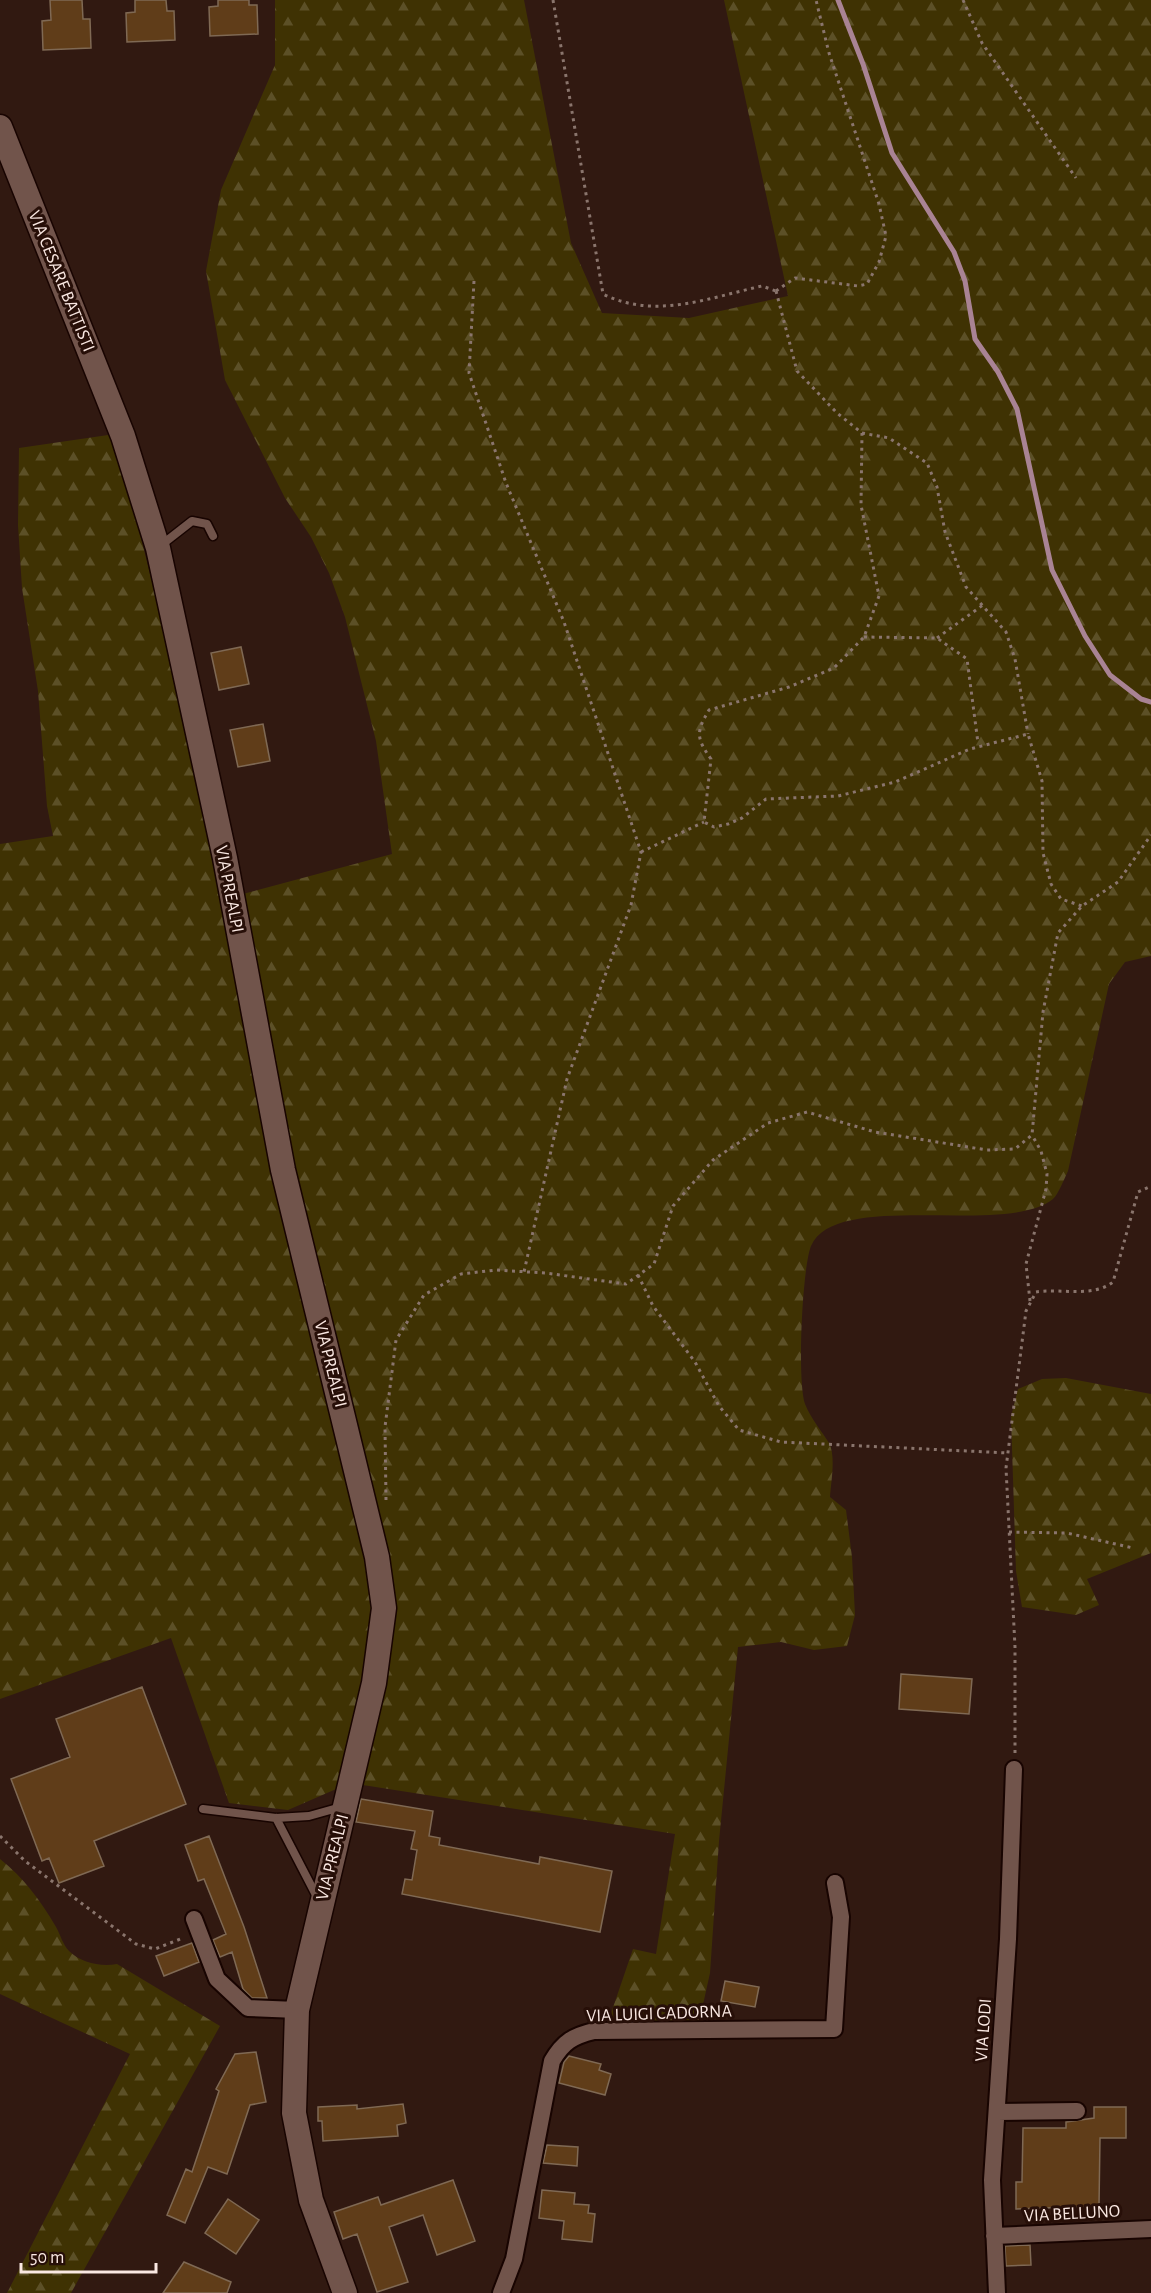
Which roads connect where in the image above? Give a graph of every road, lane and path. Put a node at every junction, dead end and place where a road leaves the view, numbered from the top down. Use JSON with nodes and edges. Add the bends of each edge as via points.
{"nodes":[{"id":1,"x":553,"y":0,"type":"edge"},
{"id":2,"x":816,"y":0,"type":"edge"},
{"id":3,"x":963,"y":0,"type":"edge"},
{"id":4,"x":0,"y":127,"type":"edge"},
{"id":5,"x":1076,"y":178,"type":"dead end"},
{"id":6,"x":474,"y":280,"type":"dead end"},
{"id":7,"x":776,"y":291,"type":"junction"},
{"id":8,"x":862,"y":433,"type":"junction"},
{"id":9,"x":123,"y":436,"type":"joint"},
{"id":10,"x":213,"y":536,"type":"dead end"},
{"id":11,"x":158,"y":549,"type":"junction"},
{"id":12,"x":982,"y":605,"type":"junction"},
{"id":13,"x":864,"y":637,"type":"junction"},
{"id":14,"x":937,"y":638,"type":"junction"},
{"id":15,"x":1028,"y":734,"type":"junction"},
{"id":16,"x":978,"y":743,"type":"dead end"},
{"id":17,"x":704,"y":822,"type":"junction"},
{"id":18,"x":1151,"y":836,"type":"edge"},
{"id":19,"x":641,"y":852,"type":"junction"},
{"id":20,"x":1082,"y":906,"type":"junction"},
{"id":21,"x":1032,"y":1135,"type":"junction"},
{"id":22,"x":1151,"y":1186,"type":"edge"},
{"id":23,"x":524,"y":1272,"type":"junction"},
{"id":24,"x":638,"y":1275,"type":"junction"},
{"id":25,"x":1030,"y":1304,"type":"junction"},
{"id":26,"x":1008,"y":1453,"type":"junction"},
{"id":27,"x":368,"y":1517,"type":"junction"},
{"id":28,"x":1009,"y":1532,"type":"junction"},
{"id":29,"x":1133,"y":1548,"type":"dead end"},
{"id":30,"x":1014,"y":1769,"type":"joint"},
{"id":31,"x":344,"y":1806,"type":"junction"},
{"id":32,"x":203,"y":1809,"type":"dead end"},
{"id":33,"x":276,"y":1818,"type":"junction"},
{"id":34,"x":0,"y":1836,"type":"edge"},
{"id":35,"x":835,"y":1883,"type":"dead end"},
{"id":36,"x":321,"y":1904,"type":"junction"},
{"id":37,"x":196,"y":1926,"type":"joint"},
{"id":38,"x":297,"y":2010,"type":"junction"},
{"id":39,"x":1077,"y":2111,"type":"dead end"},
{"id":40,"x":997,"y":2112,"type":"junction"},
{"id":41,"x":1151,"y":2229,"type":"edge"},
{"id":42,"x":994,"y":2236,"type":"junction"},
{"id":43,"x":345,"y":2293,"type":"edge"},
{"id":44,"x":501,"y":2293,"type":"edge"},
{"id":45,"x":997,"y":2293,"type":"edge"}],
"edges":[{"from":1,"to":7,"type":"path","via":[[603,294],[641,308],[673,306],[762,286]]},
{"from":2,"to":7,"type":"path","via":[[886,236],[879,262],[867,284],[795,278]]},
{"from":3,"to":5,"type":"path","via":[[982,43]]},
{"from":4,"to":9,"type":"street","name":"VIA CESARE BATTISTI"},
{"from":6,"to":19,"type":"path","via":[[469,374],[506,483],[564,622]]},
{"from":7,"to":8,"type":"path","via":[[797,371]]},
{"from":8,"to":12,"type":"path","via":[[889,438],[927,463],[937,487],[945,532],[966,587]]},
{"from":8,"to":13,"type":"path","via":[[861,505],[879,596]]},
{"from":9,"to":11,"type":"street","name":"VIA PREALPI"},
{"from":10,"to":11,"type":"lane","via":[[207,524],[192,521]]},
{"from":11,"to":27,"type":"street","name":"VIA PREALPI","via":[[225,858],[283,1170]]},
{"from":12,"to":14,"type":"path"},
{"from":12,"to":15,"type":"path","via":[[1006,632],[1015,659]]},
{"from":13,"to":14,"type":"path"},
{"from":13,"to":17,"type":"path","via":[[834,668],[789,687],[710,710],[699,726],[700,743],[711,759]]},
{"from":14,"to":16,"type":"path","via":[[967,659]]},
{"from":15,"to":17,"type":"path","via":[[970,749],[894,782],[838,796],[766,799],[728,824],[714,827]]},
{"from":15,"to":20,"type":"path","via":[[1042,781],[1043,853],[1051,884],[1061,899]]},
{"from":17,"to":19,"type":"path"},
{"from":18,"to":20,"type":"path","via":[[1118,882]]},
{"from":19,"to":23,"type":"path","via":[[631,905],[567,1079]]},
{"from":20,"to":21,"type":"path","via":[[1058,933],[1043,1012]]},
{"from":21,"to":24,"type":"path","via":[[1015,1149],[987,1150],[875,1132],[807,1112],[768,1123],[713,1160],[672,1206],[654,1264]]},
{"from":21,"to":25,"type":"path","via":[[1047,1174],[1026,1264]]},
{"from":22,"to":25,"type":"path","via":[[1138,1192],[1113,1282],[1095,1291],[1036,1293]]},
{"from":23,"to":24,"type":"path","via":[[626,1284]]},
{"from":23,"to":27,"type":"path","via":[[461,1274],[424,1295],[396,1340],[385,1427],[386,1505]]},
{"from":24,"to":26,"type":"path","via":[[653,1306],[694,1362],[718,1406],[739,1430],[781,1442]]},
{"from":25,"to":26,"type":"path","via":[[1023,1324]]},
{"from":26,"to":28,"type":"path"},
{"from":27,"to":31,"type":"street","name":"VIA PREALPI","via":[[382,1591],[383,1629]]},
{"from":28,"to":29,"type":"path","via":[[1067,1533]]},
{"from":28,"to":30,"type":"path","via":[[1015,1647]]},
{"from":30,"to":40,"type":"street","name":"VIA LODI"},
{"from":31,"to":33,"type":"lane","via":[[309,1816]]},
{"from":31,"to":36,"type":"street","name":"VIA PREALPI"},
{"from":32,"to":33,"type":"lane"},
{"from":33,"to":36,"type":"lane"},
{"from":34,"to":37,"type":"path","via":[[25,1860],[136,1944],[155,1949]]},
{"from":35,"to":44,"type":"street","name":"VIA LUIGI CADORNA","via":[[841,1917],[834,2029],[594,2031],[562,2044],[552,2061],[514,2259]]},
{"from":36,"to":38,"type":"street","name":"VIA PREALPI"},
{"from":37,"to":38,"type":"street","via":[[217,1979],[248,2008]]},
{"from":38,"to":43,"type":"street","name":"VIA PREALPI","via":[[294,2113],[311,2200]]},
{"from":39,"to":40,"type":"street"},
{"from":40,"to":42,"type":"street","name":"VIA LODI","via":[[992,2180]]},
{"from":41,"to":42,"type":"street","name":"VIA BELLUNO"},
{"from":42,"to":45,"type":"street","name":"VIA LODI"}]}
